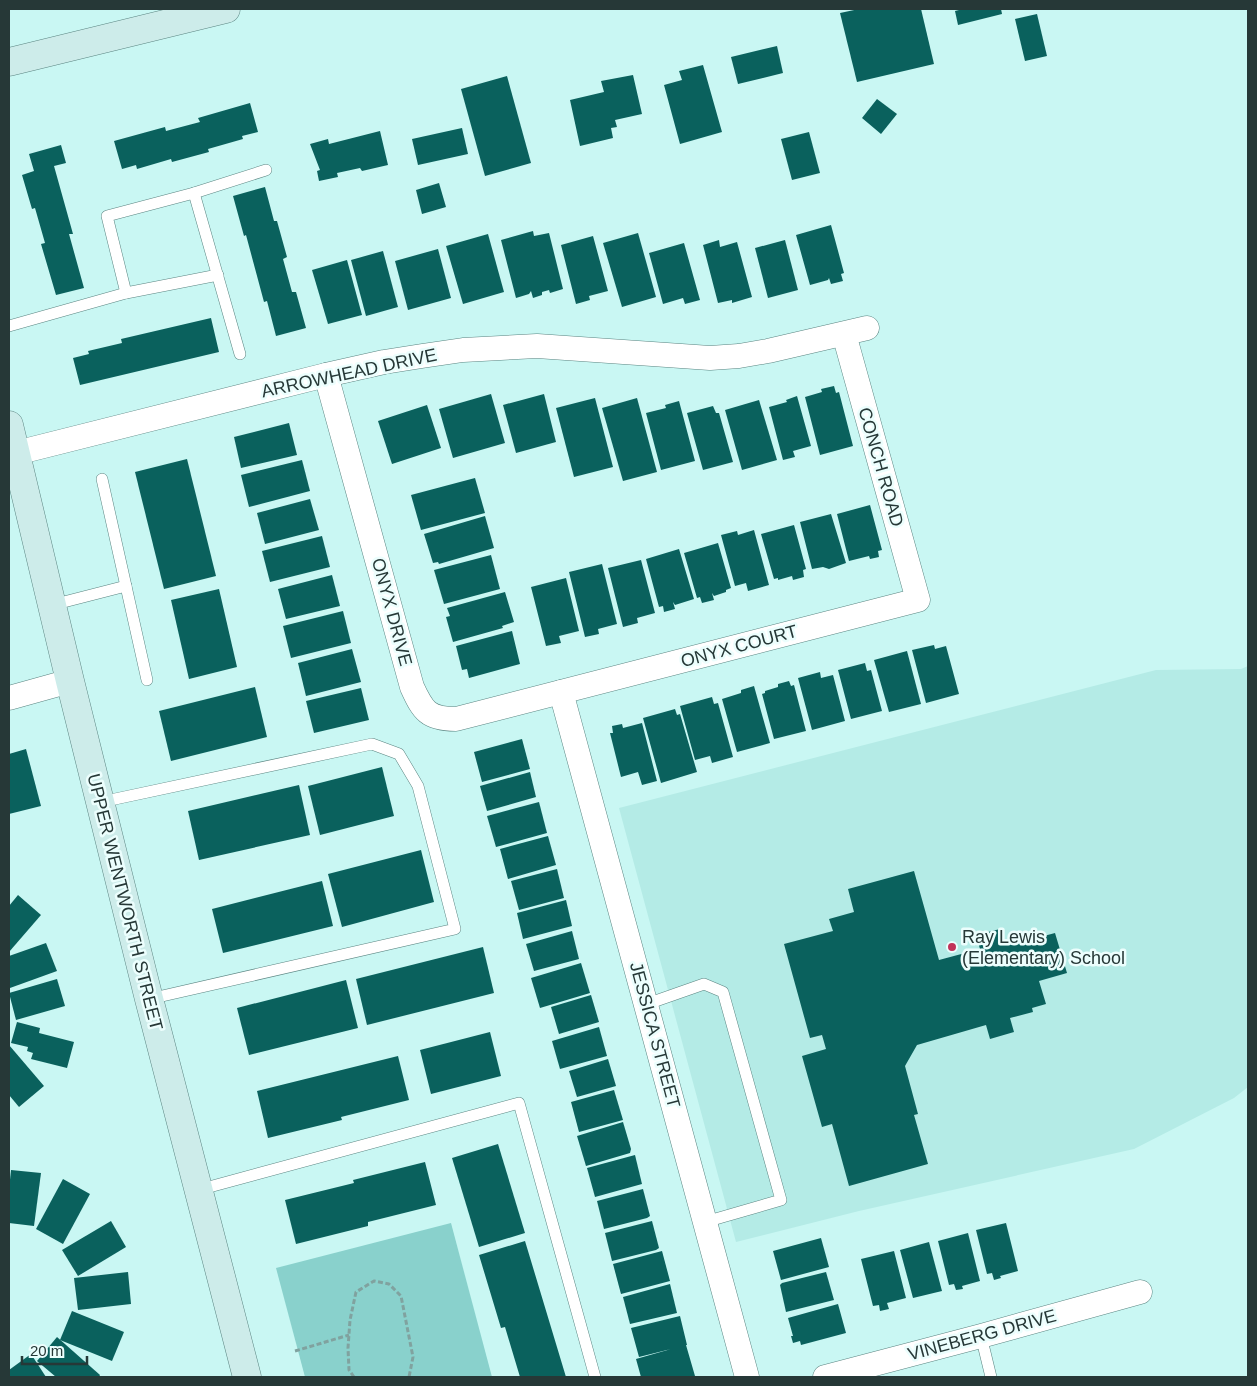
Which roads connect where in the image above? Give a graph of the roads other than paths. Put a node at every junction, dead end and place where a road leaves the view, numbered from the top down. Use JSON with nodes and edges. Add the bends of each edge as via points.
{"nodes":[{"id":1,"x":226,"y":9,"type":"edge"},
{"id":2,"x":9,"y":62,"type":"edge"},
{"id":3,"x":266,"y":170,"type":"dead end"},
{"id":4,"x":194,"y":193,"type":"junction"},
{"id":5,"x":218,"y":274,"type":"junction"},
{"id":6,"x":126,"y":293,"type":"junction"},
{"id":7,"x":9,"y":326,"type":"edge"},
{"id":8,"x":867,"y":328,"type":"dead end"},
{"id":9,"x":844,"y":334,"type":"junction"},
{"id":10,"x":240,"y":354,"type":"dead end"},
{"id":11,"x":326,"y":375,"type":"junction"},
{"id":12,"x":9,"y":425,"type":"edge"},
{"id":13,"x":16,"y":453,"type":"junction"},
{"id":14,"x":102,"y":479,"type":"dead end"},
{"id":15,"x":126,"y":586,"type":"junction"},
{"id":16,"x":918,"y":600,"type":"joint"},
{"id":17,"x":52,"y":604,"type":"junction"},
{"id":18,"x":147,"y":680,"type":"dead end"},
{"id":19,"x":70,"y":681,"type":"junction"},
{"id":20,"x":561,"y":692,"type":"junction"},
{"id":21,"x":9,"y":698,"type":"edge"},
{"id":22,"x":101,"y":802,"type":"junction"},
{"id":23,"x":149,"y":999,"type":"junction"},
{"id":24,"x":646,"y":1004,"type":"junction"},
{"id":25,"x":198,"y":1190,"type":"junction"},
{"id":26,"x":705,"y":1222,"type":"junction"},
{"id":27,"x":1140,"y":1292,"type":"dead end"},
{"id":28,"x":981,"y":1336,"type":"junction"},
{"id":29,"x":247,"y":1377,"type":"edge"},
{"id":30,"x":595,"y":1377,"type":"edge"},
{"id":31,"x":747,"y":1377,"type":"edge"},
{"id":32,"x":825,"y":1377,"type":"edge"},
{"id":33,"x":991,"y":1377,"type":"edge"}],
"edges":[{"from":1,"to":2,"type":"street"},
{"from":3,"to":4,"type":"lane"},
{"from":4,"to":5,"type":"lane"},
{"from":4,"to":6,"type":"lane","via":[[107,216]]},
{"from":5,"to":6,"type":"lane"},
{"from":5,"to":10,"type":"lane"},
{"from":6,"to":7,"type":"lane"},
{"from":8,"to":9,"type":"street","name":"ARROWHEAD DRIVE"},
{"from":9,"to":11,"type":"street","name":"ARROWHEAD DRIVE","via":[[739,356],[710,358],[537,346],[463,350]]},
{"from":9,"to":16,"type":"street","name":"CONCH ROAD"},
{"from":11,"to":13,"type":"street","name":"ARROWHEAD DRIVE"},
{"from":11,"to":20,"type":"street","name":"ONYX DRIVE","via":[[412,686],[422,707],[435,716],[456,719]]},
{"from":12,"to":13,"type":"street","name":"UPPER WENTWORTH STREET"},
{"from":13,"to":17,"type":"street","name":"UPPER WENTWORTH STREET"},
{"from":14,"to":15,"type":"lane"},
{"from":15,"to":17,"type":"lane"},
{"from":15,"to":18,"type":"lane"},
{"from":16,"to":20,"type":"street","name":"ONYX COURT"},
{"from":17,"to":19,"type":"street","name":"UPPER WENTWORTH STREET"},
{"from":19,"to":21,"type":"street"},
{"from":19,"to":22,"type":"street","name":"UPPER WENTWORTH STREET"},
{"from":20,"to":24,"type":"street","name":"JESSICA STREET"},
{"from":22,"to":23,"type":"street","name":"UPPER WENTWORTH STREET"},
{"from":22,"to":23,"type":"lane","via":[[372,744],[399,754],[418,786],[455,929]]},
{"from":23,"to":25,"type":"street","name":"UPPER WENTWORTH STREET"},
{"from":24,"to":26,"type":"street","name":"JESSICA STREET"},
{"from":24,"to":26,"type":"lane","via":[[704,984],[723,992],[781,1200]]},
{"from":25,"to":29,"type":"street","name":"UPPER WENTWORTH STREET"},
{"from":25,"to":30,"type":"lane","via":[[519,1103]]},
{"from":26,"to":31,"type":"street","name":"JESSICA STREET"},
{"from":27,"to":28,"type":"street","name":"VINEBERG DRIVE"},
{"from":28,"to":32,"type":"street","name":"VINEBERG DRIVE"},
{"from":28,"to":33,"type":"lane"}]}
